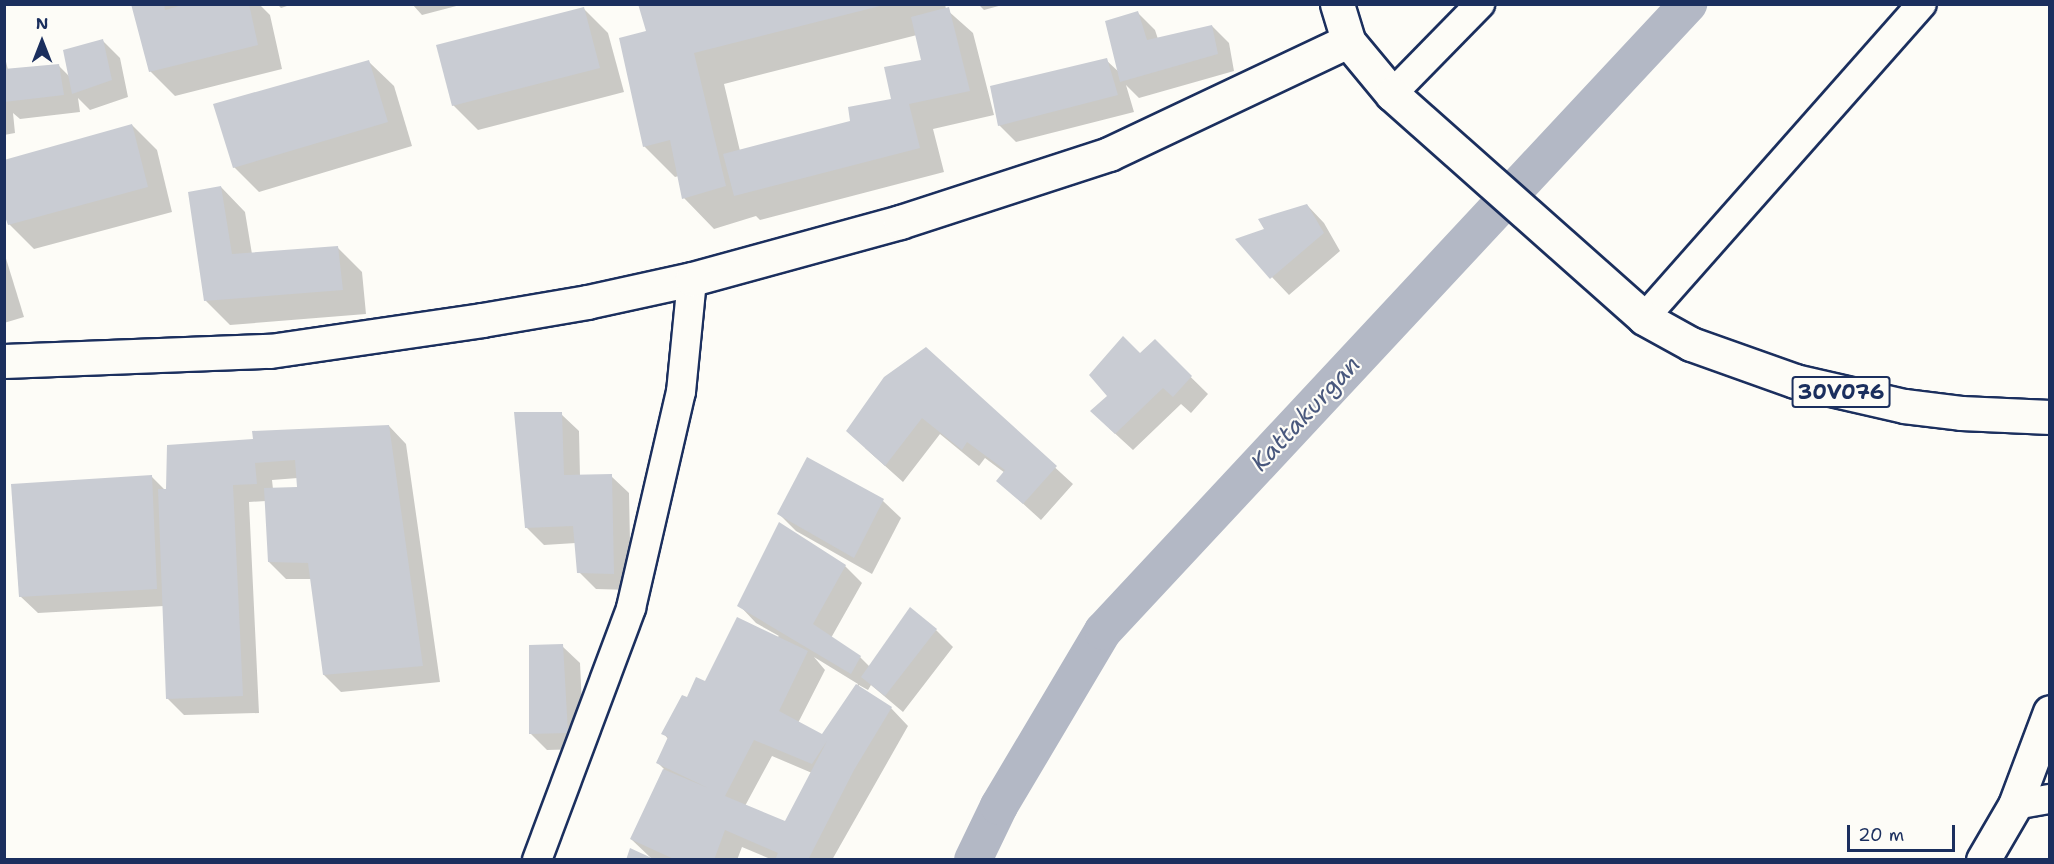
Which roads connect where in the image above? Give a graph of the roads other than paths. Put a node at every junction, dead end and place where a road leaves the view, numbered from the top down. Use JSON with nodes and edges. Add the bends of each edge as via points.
{"nodes":[{"id":1,"x":1337,"y":4,"type":"edge"},
{"id":2,"x":1480,"y":4,"type":"edge"},
{"id":3,"x":1922,"y":4,"type":"edge"},
{"id":4,"x":1348,"y":41,"type":"junction"},
{"id":5,"x":1392,"y":94,"type":"junction"},
{"id":6,"x":692,"y":279,"type":"junction"},
{"id":7,"x":1644,"y":318,"type":"junction"},
{"id":8,"x":4,"y":361,"type":"edge"},
{"id":9,"x":2049,"y":417,"type":"edge"},
{"id":10,"x":2049,"y":712,"type":"edge"},
{"id":11,"x":2049,"y":799,"type":"edge"},
{"id":12,"x":2015,"y":805,"type":"junction"},
{"id":13,"x":537,"y":860,"type":"edge"},
{"id":14,"x":1983,"y":860,"type":"edge"}],
"edges":[{"from":1,"to":4,"type":"main road"},
{"from":2,"to":5,"type":"street"},
{"from":3,"to":7,"type":"street"},
{"from":4,"to":5,"type":"main road","number":"30V076"},
{"from":4,"to":6,"type":"main road","via":[[1109,154],[900,222]]},
{"from":5,"to":7,"type":"main road","number":"30V076"},
{"from":6,"to":8,"type":"main road","via":[[482,320],[270,351]]},
{"from":6,"to":13,"type":"street","via":[[681,392],[631,608]]},
{"from":7,"to":9,"type":"main road","number":"30V076","via":[[1691,344],[1795,381],[1904,406]]},
{"from":10,"to":12,"type":"main road"},
{"from":11,"to":12,"type":"street"},
{"from":12,"to":14,"type":"main road"}]}
